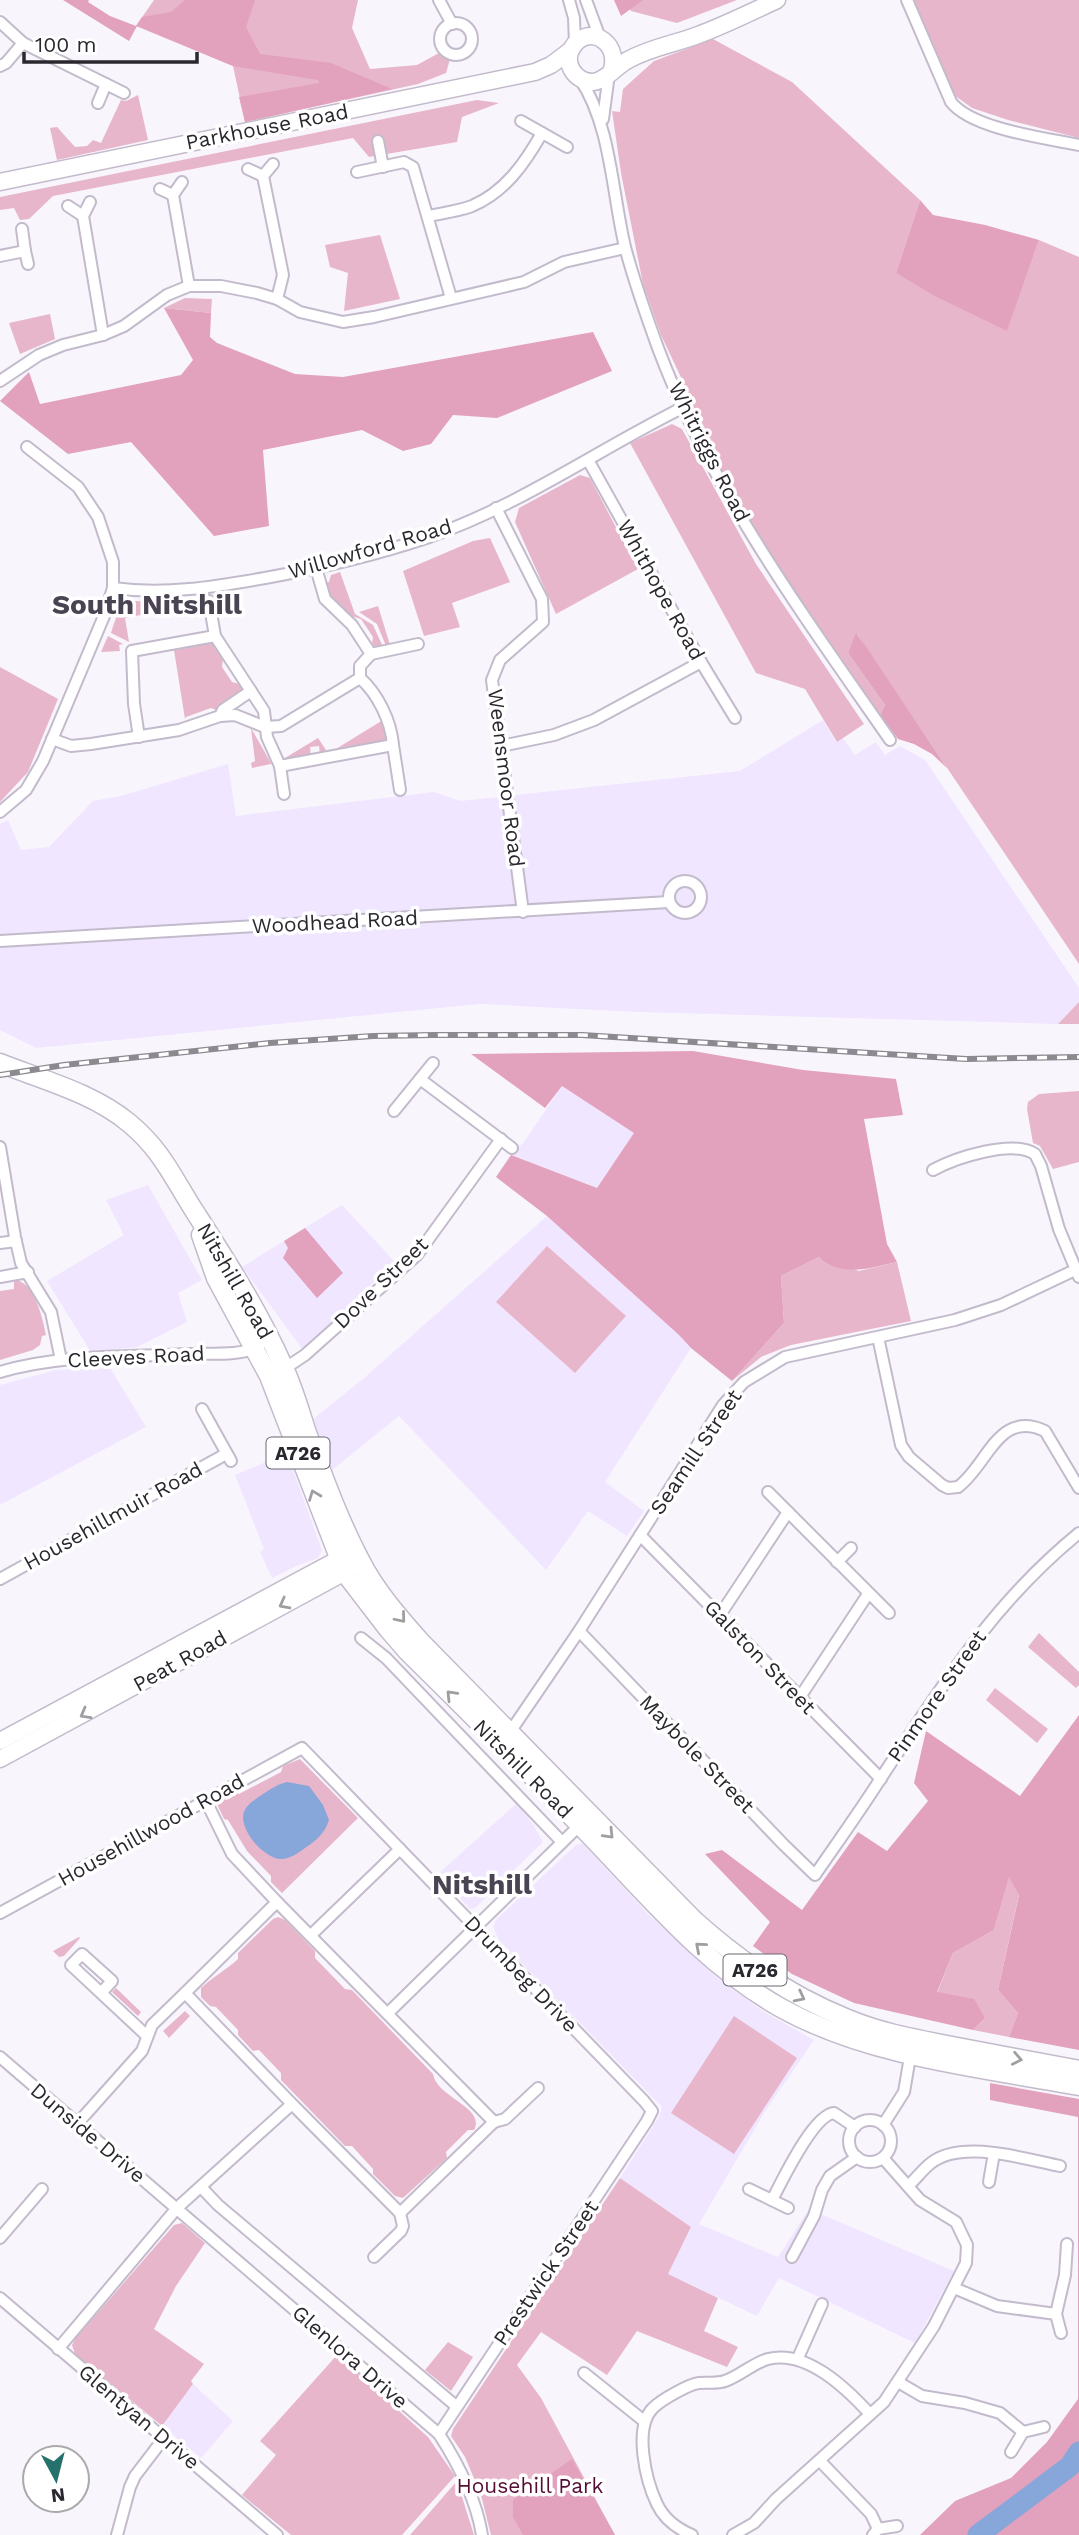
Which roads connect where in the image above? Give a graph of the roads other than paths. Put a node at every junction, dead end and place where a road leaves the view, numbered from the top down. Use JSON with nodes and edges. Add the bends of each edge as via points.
{"nodes":[{"id":1,"x":439,"y":0,"type":"edge"},
{"id":2,"x":569,"y":0,"type":"edge"},
{"id":3,"x":586,"y":0,"type":"edge"},
{"id":4,"x":777,"y":0,"type":"edge"},
{"id":5,"x":907,"y":0,"type":"edge"},
{"id":6,"x":0,"y":22,"type":"edge"},
{"id":7,"x":452,"y":24,"type":"dead end"},
{"id":8,"x":603,"y":40,"type":"junction"},
{"id":9,"x":23,"y":43,"type":"junction"},
{"id":10,"x":573,"y":47,"type":"junction"},
{"id":11,"x":652,"y":48,"type":"junction"},
{"id":12,"x":0,"y":66,"type":"edge"},
{"id":13,"x":535,"y":72,"type":"junction"},
{"id":14,"x":611,"y":72,"type":"junction"},
{"id":15,"x":578,"y":78,"type":"junction"},
{"id":16,"x":106,"y":84,"type":"junction"},
{"id":17,"x":124,"y":93,"type":"dead end"},
{"id":18,"x":98,"y":103,"type":"dead end"},
{"id":19,"x":521,"y":121,"type":"dead end"},
{"id":20,"x":603,"y":130,"type":"junction"},
{"id":21,"x":542,"y":133,"type":"junction"},
{"id":22,"x":378,"y":141,"type":"dead end"},
{"id":23,"x":1079,"y":145,"type":"edge"},
{"id":24,"x":567,"y":147,"type":"dead end"},
{"id":25,"x":274,"y":163,"type":"dead end"},
{"id":26,"x":383,"y":167,"type":"junction"},
{"id":27,"x":248,"y":169,"type":"dead end"},
{"id":28,"x":357,"y":172,"type":"dead end"},
{"id":29,"x":263,"y":176,"type":"junction"},
{"id":30,"x":0,"y":182,"type":"edge"},
{"id":31,"x":182,"y":182,"type":"dead end"},
{"id":32,"x":160,"y":188,"type":"dead end"},
{"id":33,"x":173,"y":195,"type":"junction"},
{"id":34,"x":90,"y":202,"type":"dead end"},
{"id":35,"x":68,"y":206,"type":"dead end"},
{"id":36,"x":83,"y":216,"type":"junction"},
{"id":37,"x":429,"y":216,"type":"junction"},
{"id":38,"x":22,"y":229,"type":"dead end"},
{"id":39,"x":625,"y":248,"type":"junction"},
{"id":40,"x":25,"y":251,"type":"junction"},
{"id":41,"x":0,"y":256,"type":"edge"},
{"id":42,"x":28,"y":264,"type":"dead end"},
{"id":43,"x":189,"y":286,"type":"junction"},
{"id":44,"x":451,"y":298,"type":"junction"},
{"id":45,"x":277,"y":299,"type":"junction"},
{"id":46,"x":103,"y":335,"type":"junction"},
{"id":47,"x":0,"y":381,"type":"edge"},
{"id":48,"x":684,"y":407,"type":"junction"},
{"id":49,"x":27,"y":447,"type":"dead end"},
{"id":50,"x":588,"y":460,"type":"junction"},
{"id":51,"x":496,"y":508,"type":"junction"},
{"id":52,"x":316,"y":568,"type":"junction"},
{"id":53,"x":113,"y":589,"type":"junction"},
{"id":54,"x":209,"y":601,"type":"dead end"},
{"id":55,"x":215,"y":636,"type":"junction"},
{"id":56,"x":418,"y":644,"type":"dead end"},
{"id":57,"x":371,"y":654,"type":"junction"},
{"id":58,"x":701,"y":662,"type":"junction"},
{"id":59,"x":360,"y":678,"type":"junction"},
{"id":60,"x":251,"y":691,"type":"junction"},
{"id":61,"x":220,"y":716,"type":"junction"},
{"id":62,"x":735,"y":718,"type":"dead end"},
{"id":63,"x":265,"y":727,"type":"junction"},
{"id":64,"x":139,"y":737,"type":"junction"},
{"id":65,"x":52,"y":739,"type":"junction"},
{"id":66,"x":890,"y":740,"type":"dead end"},
{"id":67,"x":393,"y":745,"type":"junction"},
{"id":68,"x":501,"y":746,"type":"junction"},
{"id":69,"x":280,"y":766,"type":"junction"},
{"id":70,"x":400,"y":790,"type":"dead end"},
{"id":71,"x":284,"y":793,"type":"dead end"},
{"id":72,"x":0,"y":812,"type":"edge"},
{"id":73,"x":669,"y":902,"type":"dead end"},
{"id":74,"x":523,"y":912,"type":"junction"},
{"id":75,"x":0,"y":941,"type":"edge"},
{"id":76,"x":0,"y":1063,"type":"edge"},
{"id":77,"x":433,"y":1063,"type":"dead end"},
{"id":78,"x":420,"y":1079,"type":"junction"},
{"id":79,"x":394,"y":1111,"type":"dead end"},
{"id":80,"x":501,"y":1139,"type":"junction"},
{"id":81,"x":0,"y":1147,"type":"edge"},
{"id":82,"x":512,"y":1148,"type":"dead end"},
{"id":83,"x":933,"y":1170,"type":"dead end"},
{"id":84,"x":192,"y":1208,"type":"junction"},
{"id":85,"x":16,"y":1241,"type":"junction"},
{"id":86,"x":0,"y":1243,"type":"edge"},
{"id":87,"x":28,"y":1272,"type":"junction"},
{"id":88,"x":1077,"y":1274,"type":"edge"},
{"id":89,"x":0,"y":1277,"type":"edge"},
{"id":90,"x":878,"y":1338,"type":"junction"},
{"id":91,"x":271,"y":1341,"type":"junction"},
{"id":92,"x":254,"y":1349,"type":"junction"},
{"id":93,"x":61,"y":1360,"type":"junction"},
{"id":94,"x":0,"y":1372,"type":"edge"},
{"id":95,"x":277,"y":1373,"type":"junction"},
{"id":96,"x":202,"y":1409,"type":"dead end"},
{"id":97,"x":1079,"y":1488,"type":"edge"},
{"id":98,"x":768,"y":1492,"type":"dead end"},
{"id":99,"x":788,"y":1511,"type":"junction"},
{"id":100,"x":1079,"y":1533,"type":"edge"},
{"id":101,"x":640,"y":1535,"type":"junction"},
{"id":102,"x":851,"y":1548,"type":"dead end"},
{"id":103,"x":350,"y":1561,"type":"junction"},
{"id":104,"x":837,"y":1562,"type":"junction"},
{"id":105,"x":0,"y":1578,"type":"edge"},
{"id":106,"x":868,"y":1594,"type":"junction"},
{"id":107,"x":889,"y":1613,"type":"dead end"},
{"id":108,"x":720,"y":1615,"type":"junction"},
{"id":109,"x":579,"y":1631,"type":"junction"},
{"id":110,"x":362,"y":1638,"type":"dead end"},
{"id":111,"x":800,"y":1697,"type":"junction"},
{"id":112,"x":504,"y":1739,"type":"junction"},
{"id":113,"x":0,"y":1741,"type":"edge"},
{"id":114,"x":302,"y":1748,"type":"joint"},
{"id":115,"x":0,"y":1759,"type":"edge"},
{"id":116,"x":881,"y":1779,"type":"junction"},
{"id":117,"x":205,"y":1799,"type":"junction"},
{"id":118,"x":585,"y":1820,"type":"junction"},
{"id":119,"x":562,"y":1842,"type":"junction"},
{"id":120,"x":400,"y":1849,"type":"junction"},
{"id":121,"x":815,"y":1875,"type":"joint"},
{"id":122,"x":277,"y":1902,"type":"junction"},
{"id":123,"x":0,"y":1913,"type":"edge"},
{"id":124,"x":475,"y":1926,"type":"junction"},
{"id":125,"x":311,"y":1935,"type":"junction"},
{"id":126,"x":101,"y":1993,"type":"dead end"},
{"id":127,"x":185,"y":1993,"type":"junction"},
{"id":128,"x":387,"y":2013,"type":"junction"},
{"id":129,"x":146,"y":2035,"type":"junction"},
{"id":130,"x":912,"y":2046,"type":"junction"},
{"id":131,"x":0,"y":2057,"type":"edge"},
{"id":132,"x":1079,"y":2070,"type":"edge"},
{"id":133,"x":1079,"y":2086,"type":"edge"},
{"id":134,"x":538,"y":2088,"type":"dead end"},
{"id":135,"x":292,"y":2104,"type":"junction"},
{"id":136,"x":652,"y":2111,"type":"joint"},
{"id":137,"x":494,"y":2122,"type":"junction"},
{"id":138,"x":77,"y":2124,"type":"junction"},
{"id":139,"x":883,"y":2126,"type":"junction"},
{"id":140,"x":855,"y":2127,"type":"junction"},
{"id":141,"x":994,"y":2153,"type":"junction"},
{"id":142,"x":857,"y":2158,"type":"junction"},
{"id":143,"x":883,"y":2158,"type":"junction"},
{"id":144,"x":1060,"y":2166,"type":"dead end"},
{"id":145,"x":989,"y":2182,"type":"dead end"},
{"id":146,"x":908,"y":2186,"type":"junction"},
{"id":147,"x":201,"y":2187,"type":"junction"},
{"id":148,"x":42,"y":2189,"type":"dead end"},
{"id":149,"x":749,"y":2189,"type":"dead end"},
{"id":150,"x":772,"y":2200,"type":"junction"},
{"id":151,"x":177,"y":2208,"type":"junction"},
{"id":152,"x":788,"y":2208,"type":"dead end"},
{"id":153,"x":400,"y":2213,"type":"junction"},
{"id":154,"x":0,"y":2238,"type":"edge"},
{"id":155,"x":1067,"y":2244,"type":"dead end"},
{"id":156,"x":374,"y":2257,"type":"dead end"},
{"id":157,"x":792,"y":2257,"type":"dead end"},
{"id":158,"x":954,"y":2288,"type":"junction"},
{"id":159,"x":0,"y":2298,"type":"edge"},
{"id":160,"x":822,"y":2304,"type":"dead end"},
{"id":161,"x":1056,"y":2314,"type":"junction"},
{"id":162,"x":1061,"y":2333,"type":"dead end"},
{"id":163,"x":58,"y":2349,"type":"junction"},
{"id":164,"x":798,"y":2358,"type":"junction"},
{"id":165,"x":584,"y":2373,"type":"dead end"},
{"id":166,"x":898,"y":2382,"type":"junction"},
{"id":167,"x":456,"y":2406,"type":"junction"},
{"id":168,"x":870,"y":2414,"type":"junction"},
{"id":169,"x":644,"y":2421,"type":"junction"},
{"id":170,"x":1044,"y":2427,"type":"dead end"},
{"id":171,"x":1023,"y":2432,"type":"junction"},
{"id":172,"x":439,"y":2434,"type":"junction"},
{"id":173,"x":164,"y":2438,"type":"junction"},
{"id":174,"x":1010,"y":2452,"type":"dead end"},
{"id":175,"x":820,"y":2461,"type":"junction"},
{"id":176,"x":897,"y":2526,"type":"dead end"},
{"id":177,"x":265,"y":2531,"type":"edge"},
{"id":178,"x":875,"y":2532,"type":"edge"},
{"id":179,"x":117,"y":2535,"type":"edge"},
{"id":180,"x":277,"y":2535,"type":"edge"},
{"id":181,"x":482,"y":2535,"type":"edge"},
{"id":182,"x":692,"y":2535,"type":"edge"},
{"id":183,"x":733,"y":2535,"type":"edge"}],
"edges":[{"from":1,"to":7,"type":"street"},
{"from":2,"to":10,"type":"street"},
{"from":3,"to":8,"type":"street"},
{"from":4,"to":11,"type":"main road","name":"Parkhouse Road","via":[[698,35]]},
{"from":5,"to":23,"type":"street","via":[[957,109],[1018,133]]},
{"from":6,"to":9,"type":"street"},
{"from":8,"to":10,"type":"main road","name":"Parkhouse Road","via":[[586,37]]},
{"from":8,"to":11,"type":"main road","name":"Parkhouse Road","via":[[617,46]]},
{"from":8,"to":14,"type":"main road","via":[[614,54]]},
{"from":9,"to":12,"type":"street"},
{"from":9,"to":16,"type":"street"},
{"from":10,"to":13,"type":"main road","name":"Parkhouse Road"},
{"from":10,"to":15,"type":"main road","via":[[569,63]]},
{"from":11,"to":14,"type":"main road","name":"Parkhouse Road"},
{"from":13,"to":15,"type":"main road","name":"Parkhouse Road"},
{"from":13,"to":30,"type":"main road","name":"Parkhouse Road"},
{"from":14,"to":15,"type":"main road","name":"Parkhouse Road","via":[[592,82]]},
{"from":14,"to":20,"type":"street","name":"Whitriggs Road"},
{"from":15,"to":20,"type":"street","name":"Whitriggs Road","via":[[593,100]]},
{"from":16,"to":17,"type":"street"},
{"from":16,"to":18,"type":"street"},
{"from":19,"to":21,"type":"street"},
{"from":20,"to":39,"type":"street","name":"Whitriggs Road"},
{"from":21,"to":24,"type":"street"},
{"from":21,"to":37,"type":"street","via":[[525,163],[499,191],[471,206]]},
{"from":22,"to":26,"type":"street"},
{"from":25,"to":29,"type":"street"},
{"from":26,"to":28,"type":"street"},
{"from":26,"to":37,"type":"street","via":[[404,162],[414,167]]},
{"from":27,"to":29,"type":"street"},
{"from":29,"to":45,"type":"street","via":[[283,275]]},
{"from":31,"to":33,"type":"street"},
{"from":32,"to":33,"type":"street"},
{"from":33,"to":43,"type":"street"},
{"from":34,"to":36,"type":"street"},
{"from":35,"to":36,"type":"street"},
{"from":36,"to":46,"type":"street"},
{"from":37,"to":44,"type":"street"},
{"from":38,"to":40,"type":"street"},
{"from":39,"to":44,"type":"street","via":[[564,262],[524,282]]},
{"from":39,"to":48,"type":"street","name":"Whitriggs Road"},
{"from":40,"to":41,"type":"street"},
{"from":40,"to":42,"type":"street"},
{"from":43,"to":45,"type":"street","via":[[221,286]]},
{"from":43,"to":46,"type":"street"},
{"from":44,"to":45,"type":"street","via":[[343,322],[300,313]]},
{"from":46,"to":47,"type":"street","via":[[39,355]]},
{"from":48,"to":50,"type":"street","name":"Willowford Road"},
{"from":48,"to":66,"type":"street","name":"Whitriggs Road","via":[[744,522]]},
{"from":49,"to":53,"type":"street","via":[[78,487],[98,517],[113,562]]},
{"from":50,"to":51,"type":"street","name":"Willowford Road"},
{"from":50,"to":58,"type":"street","name":"Whithope Road"},
{"from":51,"to":52,"type":"street","name":"Willowford Road","via":[[430,537]]},
{"from":51,"to":68,"type":"street","name":"Weensmoor Road","via":[[541,599],[543,622],[500,660],[492,680]]},
{"from":52,"to":53,"type":"street","name":"Willowford Road","via":[[167,592]]},
{"from":52,"to":57,"type":"street","via":[[325,598],[352,625]]},
{"from":53,"to":65,"type":"street"},
{"from":54,"to":55,"type":"street"},
{"from":55,"to":60,"type":"street"},
{"from":55,"to":64,"type":"street","via":[[132,652]]},
{"from":56,"to":57,"type":"street"},
{"from":57,"to":59,"type":"street","via":[[360,666]]},
{"from":58,"to":62,"type":"street","name":"Whithope Road"},
{"from":58,"to":68,"type":"street","via":[[594,720],[554,735]]},
{"from":59,"to":63,"type":"street","via":[[281,726]]},
{"from":59,"to":67,"type":"street","via":[[389,722]]},
{"from":60,"to":61,"type":"street"},
{"from":60,"to":63,"type":"street","via":[[264,711]]},
{"from":61,"to":63,"type":"street","via":[[235,715]]},
{"from":61,"to":64,"type":"street"},
{"from":63,"to":69,"type":"street"},
{"from":64,"to":65,"type":"street","via":[[71,746]]},
{"from":65,"to":72,"type":"street","via":[[26,790]]},
{"from":67,"to":69,"type":"street"},
{"from":67,"to":70,"type":"street"},
{"from":68,"to":74,"type":"street","name":"Weensmoor Road"},
{"from":69,"to":71,"type":"street"},
{"from":73,"to":74,"type":"street","name":"Woodhead Road"},
{"from":74,"to":75,"type":"street","name":"Woodhead Road"},
{"from":76,"to":84,"type":"main road","name":"Nitshill Road","number":"A726","via":[[66,1088],[123,1119],[161,1156]]},
{"from":77,"to":78,"type":"street"},
{"from":78,"to":79,"type":"street"},
{"from":78,"to":80,"type":"street"},
{"from":80,"to":82,"type":"street"},
{"from":80,"to":95,"type":"street","name":"Dove Street","via":[[416,1255]]},
{"from":81,"to":85,"type":"street"},
{"from":83,"to":88,"type":"street","via":[[989,1151],[1030,1151],[1041,1166]]},
{"from":84,"to":91,"type":"main road","name":"Nitshill Road","number":"A726"},
{"from":84,"to":92,"type":"main road","name":"Nitshill Road","number":"A726","via":[[216,1278]]},
{"from":85,"to":86,"type":"street"},
{"from":85,"to":87,"type":"street"},
{"from":87,"to":89,"type":"street"},
{"from":87,"to":93,"type":"street","via":[[51,1312]]},
{"from":88,"to":90,"type":"street","name":"Seamill Street","via":[[980,1312]]},
{"from":90,"to":97,"type":"street","via":[[901,1445],[942,1485],[958,1487],[1005,1431],[1021,1426],[1045,1430]]},
{"from":90,"to":101,"type":"street","name":"Seamill Street","via":[[785,1357],[744,1382],[723,1405]]},
{"from":91,"to":92,"type":"street","name":"Cleeves Road"},
{"from":91,"to":95,"type":"main road","name":"Nitshill Road","number":"A726"},
{"from":92,"to":93,"type":"street","name":"Cleeves Road"},
{"from":92,"to":95,"type":"main road","name":"Nitshill Road","number":"A726"},
{"from":93,"to":94,"type":"street","name":"Cleeves Road"},
{"from":95,"to":103,"type":"main road","name":"Nitshill Road","number":"A726"},
{"from":96,"to":105,"type":"street","name":"Househillmuir Road","via":[[229,1458]]},
{"from":98,"to":99,"type":"street"},
{"from":99,"to":104,"type":"street"},
{"from":99,"to":108,"type":"street"},
{"from":100,"to":116,"type":"street","name":"Pinmore Street","via":[[1018,1589],[972,1643]]},
{"from":101,"to":108,"type":"street","name":"Galston Street"},
{"from":101,"to":109,"type":"street","name":"Seamill Street"},
{"from":102,"to":104,"type":"street"},
{"from":103,"to":112,"type":"main road","name":"Nitshill Road","number":"A726"},
{"from":103,"to":113,"type":"main road","name":"Peat Road"},
{"from":103,"to":115,"type":"main road","name":"Peat Road","one_way":true,"via":[[227,1635]]},
{"from":104,"to":106,"type":"street"},
{"from":106,"to":107,"type":"street"},
{"from":106,"to":111,"type":"street"},
{"from":108,"to":111,"type":"street","name":"Galston Street"},
{"from":109,"to":112,"type":"street","name":"Seamill Street"},
{"from":109,"to":121,"type":"street","name":"Maybole Street"},
{"from":110,"to":119,"type":"street"},
{"from":111,"to":116,"type":"street","name":"Galston Street"},
{"from":112,"to":118,"type":"main road","name":"Nitshill Road","number":"A726"},
{"from":114,"to":117,"type":"street","name":"Househillwood Road"},
{"from":114,"to":120,"type":"street","name":"Drumbeg Drive"},
{"from":116,"to":121,"type":"street","name":"Pinmore Street"},
{"from":117,"to":122,"type":"street","via":[[232,1854]]},
{"from":117,"to":123,"type":"street","name":"Househillwood Road"},
{"from":118,"to":119,"type":"street"},
{"from":118,"to":130,"type":"main road","name":"Nitshill Road","number":"A726","via":[[686,1935],[756,1992],[835,2033]]},
{"from":119,"to":124,"type":"street"},
{"from":120,"to":124,"type":"street","name":"Drumbeg Drive"},
{"from":120,"to":125,"type":"street"},
{"from":122,"to":125,"type":"street"},
{"from":122,"to":127,"type":"street"},
{"from":124,"to":128,"type":"street"},
{"from":124,"to":136,"type":"street","name":"Drumbeg Drive"},
{"from":125,"to":128,"type":"street"},
{"from":126,"to":129,"type":"street"},
{"from":127,"to":129,"type":"street"},
{"from":127,"to":135,"type":"street"},
{"from":128,"to":137,"type":"street"},
{"from":129,"to":138,"type":"street","via":[[142,2051]]},
{"from":130,"to":132,"type":"main road","name":"Nitshill Road","number":"A726","one_way":true},
{"from":130,"to":133,"type":"main road","name":"Nitshill Road","number":"A726"},
{"from":130,"to":139,"type":"street","via":[[904,2092]]},
{"from":131,"to":138,"type":"street","name":"Dunside Drive"},
{"from":134,"to":137,"type":"street","via":[[505,2119]]},
{"from":135,"to":147,"type":"street"},
{"from":135,"to":153,"type":"street"},
{"from":136,"to":167,"type":"street","name":"Prestwick Street"},
{"from":137,"to":153,"type":"street"},
{"from":138,"to":151,"type":"street","name":"Dunside Drive"},
{"from":139,"to":140,"type":"street","via":[[871,2120]]},
{"from":139,"to":143,"type":"street","via":[[891,2143]]},
{"from":140,"to":142,"type":"street","via":[[850,2147]]},
{"from":140,"to":150,"type":"street","via":[[834,2113],[823,2117],[794,2157]]},
{"from":141,"to":144,"type":"street"},
{"from":141,"to":145,"type":"street"},
{"from":141,"to":146,"type":"street","via":[[957,2153],[932,2161]]},
{"from":142,"to":143,"type":"street","via":[[872,2162]]},
{"from":142,"to":157,"type":"street","via":[[830,2176]]},
{"from":143,"to":146,"type":"street"},
{"from":146,"to":158,"type":"street","via":[[962,2231],[968,2254]]},
{"from":147,"to":151,"type":"street"},
{"from":147,"to":167,"type":"street","name":"Glenlora Drive"},
{"from":148,"to":154,"type":"street"},
{"from":149,"to":150,"type":"street"},
{"from":150,"to":152,"type":"street"},
{"from":151,"to":163,"type":"street"},
{"from":151,"to":172,"type":"street","name":"Glenlora Drive"},
{"from":153,"to":156,"type":"street","via":[[401,2231]]},
{"from":155,"to":161,"type":"street"},
{"from":158,"to":161,"type":"street","via":[[996,2306]]},
{"from":158,"to":166,"type":"street"},
{"from":159,"to":163,"type":"street","name":"Glentyan Drive"},
{"from":160,"to":164,"type":"street"},
{"from":161,"to":162,"type":"street"},
{"from":163,"to":173,"type":"street","name":"Glentyan Drive"},
{"from":164,"to":168,"type":"street","via":[[849,2391]]},
{"from":164,"to":169,"type":"street","via":[[766,2359],[723,2382],[691,2384],[654,2407]]},
{"from":165,"to":169,"type":"street"},
{"from":166,"to":168,"type":"street"},
{"from":166,"to":171,"type":"street","via":[[922,2396],[1000,2413]]},
{"from":167,"to":172,"type":"street","name":"Prestwick Street"},
{"from":168,"to":175,"type":"street"},
{"from":169,"to":182,"type":"street","via":[[641,2435],[657,2505],[671,2523]]},
{"from":170,"to":171,"type":"street"},
{"from":171,"to":174,"type":"street"},
{"from":172,"to":181,"type":"street","name":"Glenlora Drive","via":[[464,2476]]},
{"from":173,"to":177,"type":"street","name":"Glentyan Drive"},
{"from":173,"to":179,"type":"street","via":[[135,2476]]},
{"from":175,"to":178,"type":"street","via":[[871,2514]]},
{"from":175,"to":183,"type":"street","via":[[754,2523]]},
{"from":176,"to":178,"type":"street"},
{"from":177,"to":180,"type":"street","name":"Glentyan Drive"}]}
